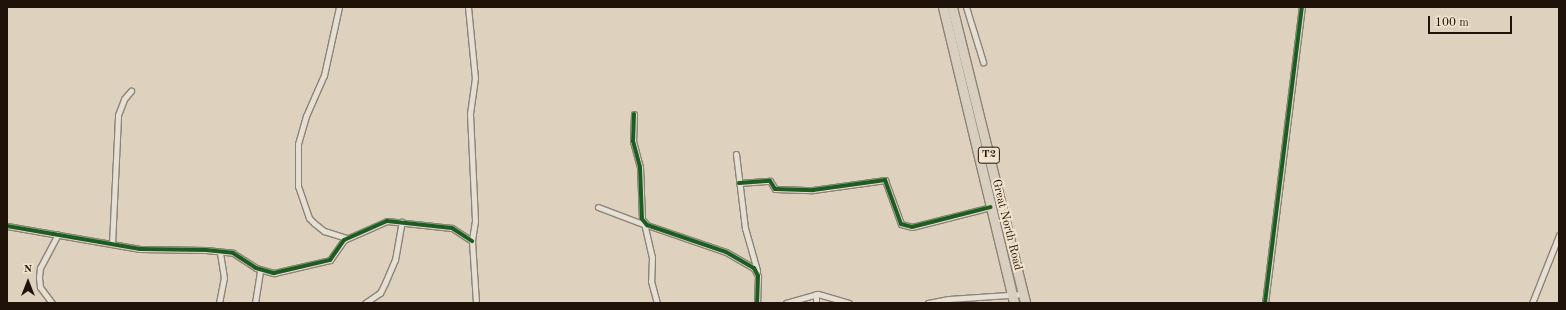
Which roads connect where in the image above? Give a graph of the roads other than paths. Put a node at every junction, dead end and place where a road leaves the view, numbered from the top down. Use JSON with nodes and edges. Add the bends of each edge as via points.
{"nodes":[{"id":1,"x":339,"y":7,"type":"edge"},
{"id":2,"x":468,"y":7,"type":"edge"},
{"id":3,"x":942,"y":7,"type":"edge"},
{"id":4,"x":952,"y":7,"type":"edge"},
{"id":5,"x":966,"y":7,"type":"edge"},
{"id":6,"x":1302,"y":7,"type":"edge"},
{"id":7,"x":983,"y":62,"type":"dead end"},
{"id":8,"x":131,"y":91,"type":"dead end"},
{"id":9,"x":634,"y":114,"type":"dead end"},
{"id":10,"x":736,"y":154,"type":"dead end"},
{"id":11,"x":739,"y":183,"type":"junction"},
{"id":12,"x":598,"y":207,"type":"dead end"},
{"id":13,"x":990,"y":207,"type":"junction"},
{"id":14,"x":402,"y":222,"type":"junction"},
{"id":15,"x":644,"y":223,"type":"junction"},
{"id":16,"x":7,"y":226,"type":"edge"},
{"id":17,"x":58,"y":234,"type":"junction"},
{"id":18,"x":1559,"y":235,"type":"edge"},
{"id":19,"x":347,"y":238,"type":"junction"},
{"id":20,"x":472,"y":240,"type":"junction"},
{"id":21,"x":112,"y":244,"type":"junction"},
{"id":22,"x":220,"y":252,"type":"junction"},
{"id":23,"x":260,"y":270,"type":"junction"},
{"id":24,"x":757,"y":270,"type":"junction"},
{"id":25,"x":816,"y":294,"type":"junction"},
{"id":26,"x":1013,"y":299,"type":"edge"},
{"id":27,"x":1024,"y":299,"type":"edge"},
{"id":28,"x":52,"y":303,"type":"edge"},
{"id":29,"x":219,"y":303,"type":"edge"},
{"id":30,"x":255,"y":303,"type":"edge"},
{"id":31,"x":365,"y":303,"type":"edge"},
{"id":32,"x":476,"y":303,"type":"edge"},
{"id":33,"x":657,"y":303,"type":"edge"},
{"id":34,"x":757,"y":303,"type":"edge"},
{"id":35,"x":786,"y":303,"type":"edge"},
{"id":36,"x":816,"y":303,"type":"edge"},
{"id":37,"x":850,"y":303,"type":"edge"},
{"id":38,"x":928,"y":303,"type":"edge"},
{"id":39,"x":1265,"y":303,"type":"edge"},
{"id":40,"x":1532,"y":303,"type":"edge"}],
"edges":[{"from":1,"to":19,"type":"street","via":[[324,75],[306,116],[298,144],[298,186],[309,218],[324,231]]},
{"from":2,"to":20,"type":"street","via":[[475,78],[470,114],[475,221]]},
{"from":3,"to":13,"type":"highway","name":"Great North Road","number":"T2"},
{"from":4,"to":27,"type":"highway","name":"Great North Road","number":"T2"},
{"from":5,"to":7,"type":"street"},
{"from":6,"to":39,"type":"street"},
{"from":8,"to":21,"type":"street","via":[[124,99],[118,115]]},
{"from":9,"to":15,"type":"street","via":[[633,142],[640,167],[640,209]]},
{"from":10,"to":11,"type":"street"},
{"from":11,"to":13,"type":"street","via":[[770,181],[775,189],[813,190],[883,180],[889,184],[901,224],[912,228]]},
{"from":11,"to":24,"type":"street","via":[[745,228]]},
{"from":12,"to":15,"type":"street"},
{"from":13,"to":26,"type":"highway","name":"Great North Road","number":"T2"},
{"from":14,"to":19,"type":"street","via":[[386,221]]},
{"from":14,"to":20,"type":"street","via":[[452,228]]},
{"from":14,"to":31,"type":"street","via":[[395,260],[385,283],[380,293]]},
{"from":15,"to":24,"type":"street","via":[[726,252]]},
{"from":15,"to":33,"type":"street","via":[[652,257],[651,281]]},
{"from":16,"to":17,"type":"street"},
{"from":17,"to":21,"type":"street"},
{"from":17,"to":28,"type":"street","via":[[40,268],[39,277],[40,287]]},
{"from":18,"to":40,"type":"street"},
{"from":19,"to":23,"type":"street","via":[[330,260],[281,272]]},
{"from":20,"to":32,"type":"street"},
{"from":21,"to":22,"type":"street","via":[[140,249]]},
{"from":22,"to":23,"type":"street","via":[[233,254]]},
{"from":22,"to":29,"type":"street","via":[[224,278]]},
{"from":23,"to":30,"type":"street"},
{"from":24,"to":34,"type":"street"},
{"from":25,"to":35,"type":"street"},
{"from":25,"to":36,"type":"street"},
{"from":25,"to":37,"type":"street"},
{"from":26,"to":27,"type":"street"},
{"from":26,"to":38,"type":"street","via":[[949,299]]}]}
